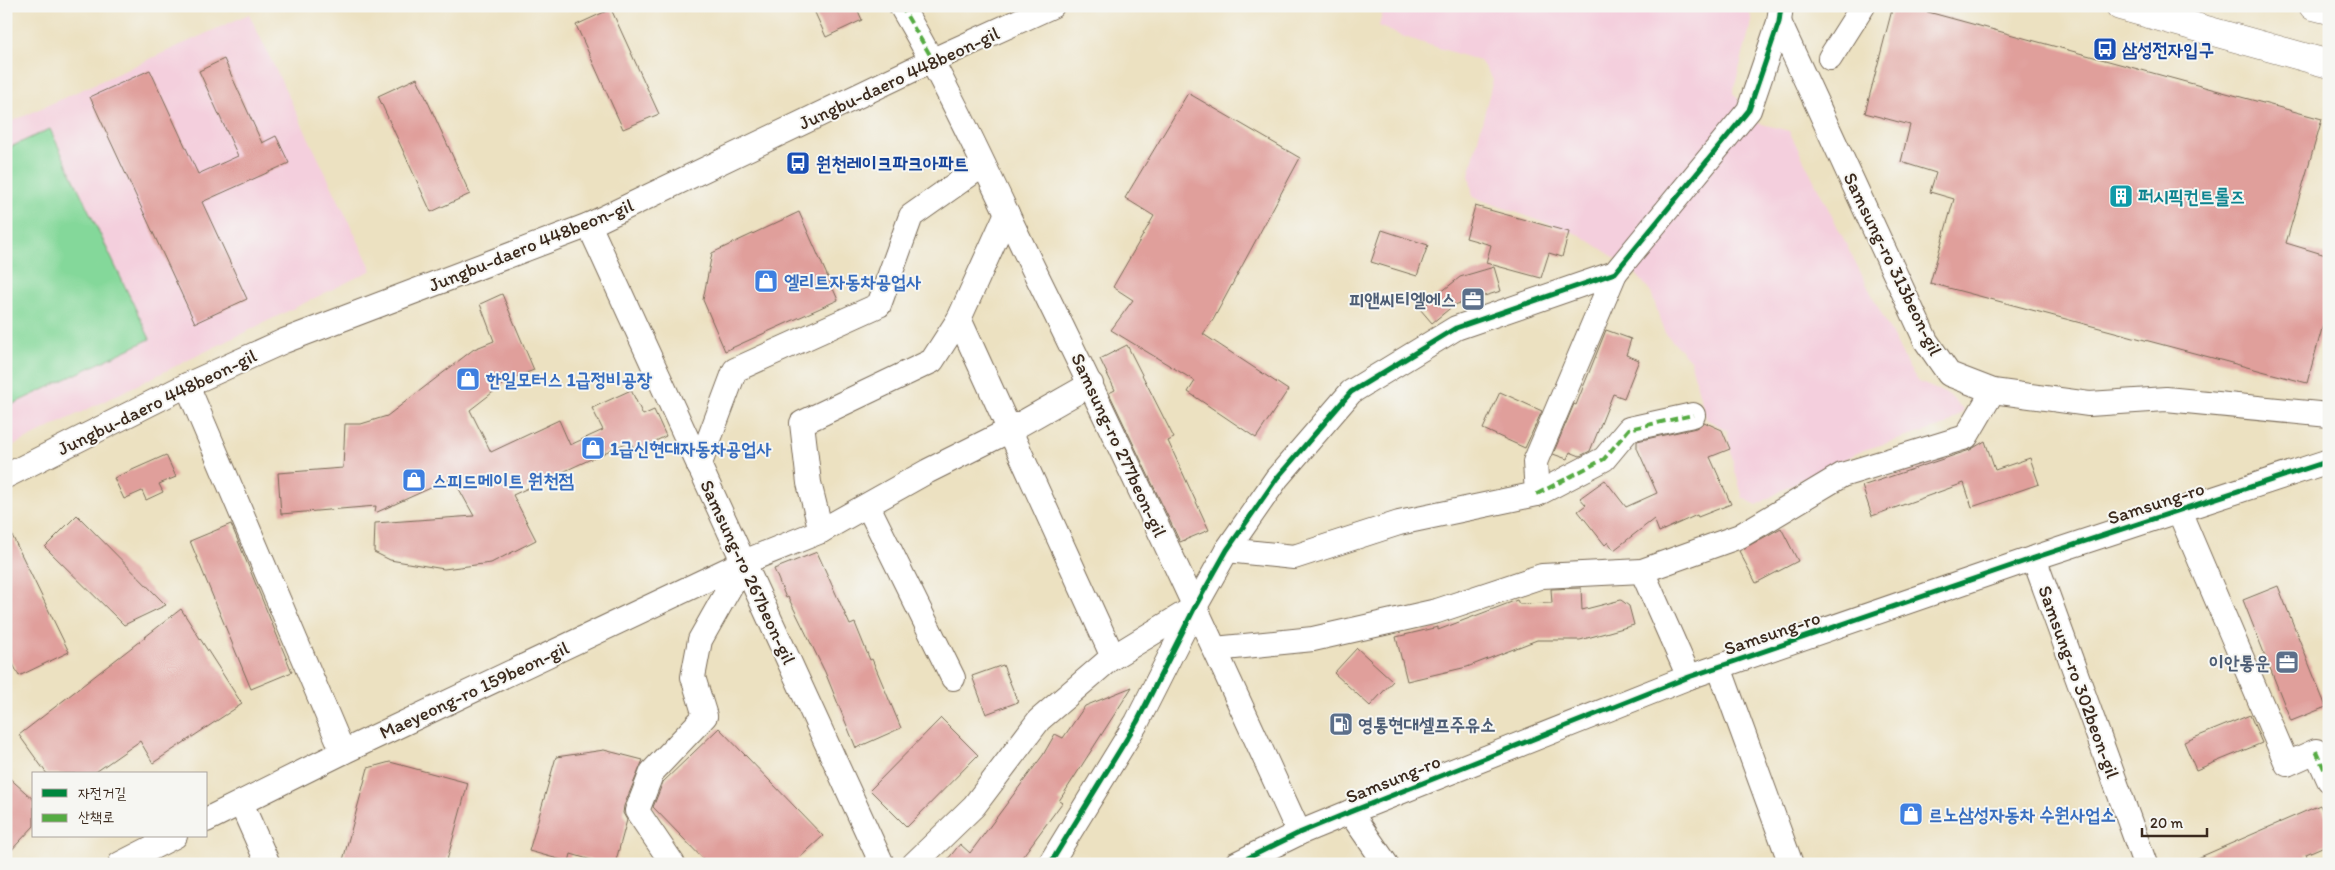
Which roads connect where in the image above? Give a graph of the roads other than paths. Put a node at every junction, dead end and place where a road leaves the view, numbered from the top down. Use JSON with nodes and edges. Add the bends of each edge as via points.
{"nodes":[{"id":1,"x":901,"y":6,"type":"edge"},
{"id":2,"x":1052,"y":6,"type":"edge"},
{"id":3,"x":1863,"y":6,"type":"edge"},
{"id":4,"x":2120,"y":6,"type":"edge"},
{"id":5,"x":2313,"y":6,"type":"edge"},
{"id":6,"x":2329,"y":10,"type":"edge"},
{"id":7,"x":1780,"y":14,"type":"edge"},
{"id":8,"x":1830,"y":58,"type":"dead end"},
{"id":9,"x":933,"y":60,"type":"junction"},
{"id":10,"x":2329,"y":64,"type":"edge"},
{"id":11,"x":983,"y":165,"type":"junction"},
{"id":12,"x":1007,"y":213,"type":"junction"},
{"id":13,"x":589,"y":226,"type":"junction"},
{"id":14,"x":1616,"y":273,"type":"junction"},
{"id":15,"x":959,"y":319,"type":"junction"},
{"id":16,"x":1091,"y":384,"type":"junction"},
{"id":17,"x":187,"y":385,"type":"junction"},
{"id":18,"x":1993,"y":391,"type":"junction"},
{"id":19,"x":1693,"y":415,"type":"dead end"},
{"id":20,"x":2329,"y":415,"type":"edge"},
{"id":21,"x":1010,"y":430,"type":"junction"},
{"id":22,"x":2329,"y":461,"type":"edge"},
{"id":23,"x":699,"y":466,"type":"junction"},
{"id":24,"x":6,"y":476,"type":"edge"},
{"id":25,"x":1537,"y":494,"type":"junction"},
{"id":26,"x":868,"y":506,"type":"junction"},
{"id":27,"x":2180,"y":511,"type":"junction"},
{"id":28,"x":821,"y":531,"type":"junction"},
{"id":29,"x":1227,"y":550,"type":"junction"},
{"id":30,"x":2034,"y":558,"type":"junction"},
{"id":31,"x":744,"y":562,"type":"junction"},
{"id":32,"x":1642,"y":571,"type":"junction"},
{"id":33,"x":1195,"y":607,"type":"junction"},
{"id":34,"x":1215,"y":649,"type":"junction"},
{"id":35,"x":1113,"y":657,"type":"junction"},
{"id":36,"x":1719,"y":667,"type":"junction"},
{"id":37,"x":1689,"y":677,"type":"junction"},
{"id":38,"x":953,"y":678,"type":"dead end"},
{"id":39,"x":343,"y":752,"type":"junction"},
{"id":40,"x":2329,"y":780,"type":"edge"},
{"id":41,"x":241,"y":803,"type":"junction"},
{"id":42,"x":1350,"y":812,"type":"junction"},
{"id":43,"x":208,"y":819,"type":"edge"},
{"id":44,"x":1298,"y":833,"type":"junction"},
{"id":45,"x":171,"y":838,"type":"edge"},
{"id":46,"x":120,"y":864,"type":"edge"},
{"id":47,"x":268,"y":864,"type":"edge"},
{"id":48,"x":673,"y":864,"type":"edge"},
{"id":49,"x":882,"y":864,"type":"edge"},
{"id":50,"x":914,"y":864,"type":"edge"},
{"id":51,"x":1050,"y":864,"type":"edge"},
{"id":52,"x":1236,"y":864,"type":"edge"},
{"id":53,"x":1386,"y":864,"type":"edge"},
{"id":54,"x":1791,"y":864,"type":"edge"},
{"id":55,"x":2145,"y":864,"type":"edge"}],
"edges":[{"from":1,"to":9,"type":"street","name":"Samsung-ro 277beon-gil"},
{"from":2,"to":9,"type":"street","name":"Jungbu-daero 448beon-gil"},
{"from":3,"to":8,"type":"street"},
{"from":4,"to":10,"type":"main road"},
{"from":5,"to":6,"type":"main road"},
{"from":7,"to":14,"type":"street","via":[[1748,110]]},
{"from":7,"to":18,"type":"street","name":"Samsung-ro 313beon-gil","via":[[1926,341],[1949,374]]},
{"from":9,"to":11,"type":"street","name":"Samsung-ro 277beon-gil"},
{"from":9,"to":13,"type":"street","name":"Jungbu-daero 448beon-gil"},
{"from":11,"to":12,"type":"street","name":"Samsung-ro 277beon-gil"},
{"from":11,"to":23,"type":"street","via":[[911,216],[879,305],[735,370]]},
{"from":12,"to":15,"type":"street"},
{"from":12,"to":16,"type":"street","name":"Samsung-ro 277beon-gil"},
{"from":13,"to":17,"type":"street","name":"Jungbu-daero 448beon-gil","via":[[284,341]]},
{"from":13,"to":23,"type":"street","name":"Samsung-ro 267beon-gil"},
{"from":14,"to":25,"type":"street","via":[[1535,462]]},
{"from":14,"to":29,"type":"street","via":[[1456,328],[1351,392],[1277,478]]},
{"from":15,"to":21,"type":"street"},
{"from":15,"to":28,"type":"street","via":[[932,360],[802,423],[809,483]]},
{"from":16,"to":21,"type":"street","name":"Maeyeong-ro 159beon-gil"},
{"from":16,"to":33,"type":"street","name":"Samsung-ro 277beon-gil"},
{"from":17,"to":24,"type":"street","name":"Jungbu-daero 448beon-gil"},
{"from":17,"to":39,"type":"street"},
{"from":18,"to":20,"type":"street","name":"Samsung-ro 313beon-gil","via":[[2089,404],[2166,399]]},
{"from":18,"to":32,"type":"street","via":[[1966,438],[1842,475],[1740,536]]},
{"from":19,"to":25,"type":"street","via":[[1629,429],[1604,459]]},
{"from":21,"to":26,"type":"street","name":"Maeyeong-ro 159beon-gil","via":[[928,471]]},
{"from":21,"to":35,"type":"street"},
{"from":22,"to":27,"type":"street","name":"Samsung-ro"},
{"from":23,"to":31,"type":"street","name":"Samsung-ro 267beon-gil"},
{"from":25,"to":29,"type":"street","via":[[1399,523],[1294,557]]},
{"from":26,"to":28,"type":"street","name":"Maeyeong-ro 159beon-gil"},
{"from":26,"to":38,"type":"street"},
{"from":27,"to":30,"type":"street","name":"Samsung-ro"},
{"from":27,"to":40,"type":"street","via":[[2287,764],[2316,751]]},
{"from":28,"to":31,"type":"street","name":"Maeyeong-ro 159beon-gil"},
{"from":29,"to":33,"type":"street"},
{"from":30,"to":36,"type":"street","name":"Samsung-ro"},
{"from":30,"to":55,"type":"street","name":"Samsung-ro 302beon-gil"},
{"from":31,"to":39,"type":"street","name":"Maeyeong-ro 159beon-gil"},
{"from":31,"to":48,"type":"street","via":[[700,640],[693,677],[705,716],[652,772],[637,811]]},
{"from":31,"to":49,"type":"street","name":"Samsung-ro 267beon-gil"},
{"from":32,"to":34,"type":"street","via":[[1542,576],[1437,611],[1313,639]]},
{"from":32,"to":37,"type":"street"},
{"from":33,"to":34,"type":"street","name":"Samsung-ro 277beon-gil"},
{"from":33,"to":35,"type":"street"},
{"from":33,"to":51,"type":"street","via":[[1137,722]]},
{"from":34,"to":44,"type":"street","name":"Samsung-ro 277beon-gil"},
{"from":35,"to":50,"type":"street","via":[[1039,720],[974,806]]},
{"from":36,"to":37,"type":"street","name":"Samsung-ro"},
{"from":36,"to":54,"type":"street"},
{"from":37,"to":42,"type":"street","name":"Samsung-ro"},
{"from":39,"to":41,"type":"street","name":"Maeyeong-ro 159beon-gil"},
{"from":41,"to":43,"type":"street","name":"Maeyeong-ro 159beon-gil"},
{"from":41,"to":47,"type":"street"},
{"from":42,"to":44,"type":"street","name":"Samsung-ro"},
{"from":42,"to":53,"type":"street"},
{"from":44,"to":52,"type":"street","name":"Samsung-ro"},
{"from":45,"to":46,"type":"street"}]}
